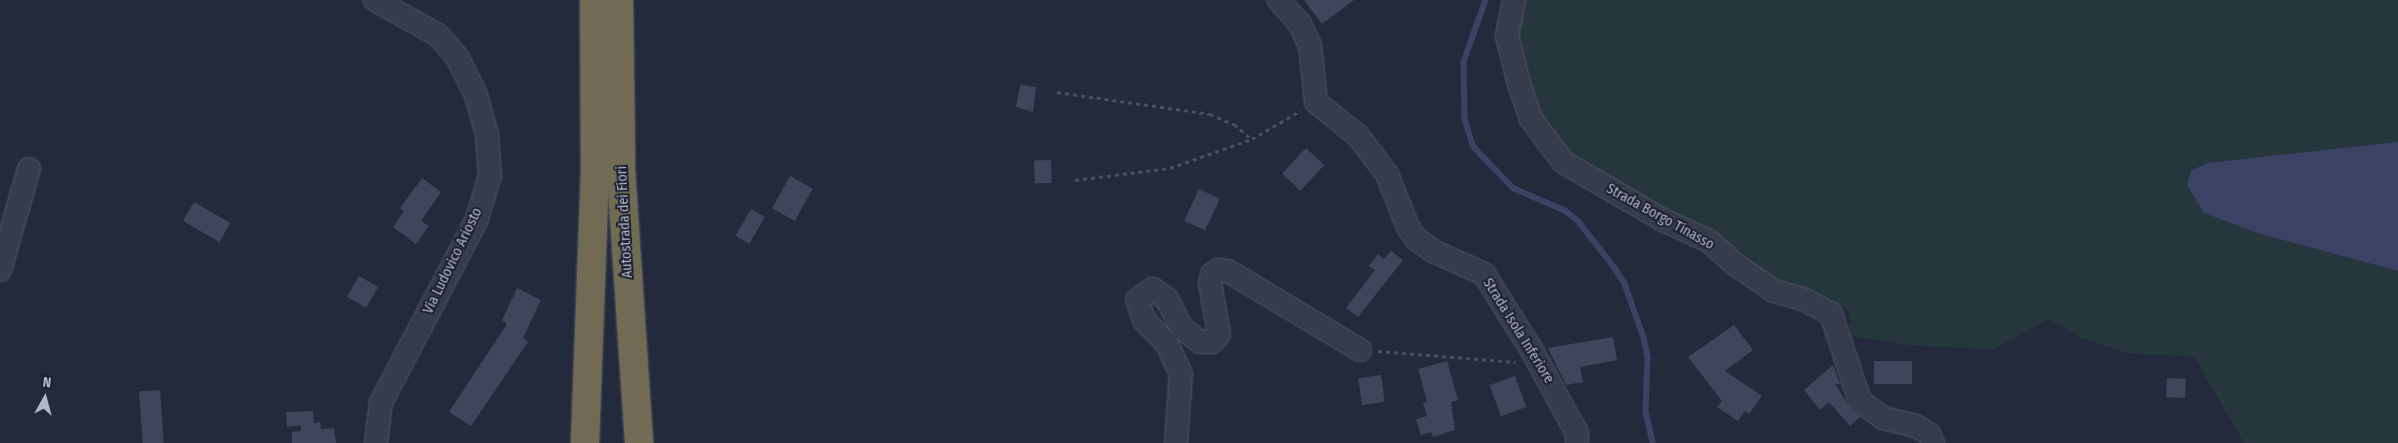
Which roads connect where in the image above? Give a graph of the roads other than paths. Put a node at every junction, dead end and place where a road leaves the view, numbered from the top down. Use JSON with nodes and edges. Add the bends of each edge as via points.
{"nodes":[{"id":1,"x":375,"y":0,"type":"edge"},
{"id":2,"x":594,"y":0,"type":"edge"},
{"id":3,"x":619,"y":0,"type":"edge"},
{"id":4,"x":1279,"y":0,"type":"edge"},
{"id":5,"x":1514,"y":0,"type":"edge"},
{"id":6,"x":29,"y":169,"type":"dead end"},
{"id":7,"x":0,"y":270,"type":"edge"},
{"id":8,"x":1360,"y":350,"type":"road end"},
{"id":9,"x":376,"y":443,"type":"edge"},
{"id":10,"x":585,"y":443,"type":"edge"},
{"id":11,"x":639,"y":443,"type":"edge"},
{"id":12,"x":1176,"y":443,"type":"edge"},
{"id":13,"x":1577,"y":443,"type":"edge"},
{"id":14,"x":1933,"y":443,"type":"edge"}],
"edges":[{"from":1,"to":9,"type":"street","name":"Via Ludovico Ariosto","via":[[438,35],[457,57],[476,95],[487,135],[490,175],[477,219],[381,403]]},
{"from":2,"to":10,"type":"highway","name":"Autostrada dei Fiori","via":[[595,172]]},
{"from":3,"to":11,"type":"highway","name":"Autostrada dei Fiori","via":[[621,171]]},
{"from":4,"to":13,"type":"street","name":"Strada Isola Inferiore","via":[[1300,24],[1310,45],[1316,102],[1358,136],[1387,174],[1416,239],[1433,251],[1484,274],[1540,364],[1577,433]]},
{"from":5,"to":14,"type":"street","name":"Strada Borgo Tinasso","via":[[1507,36],[1519,84],[1531,119],[1563,162],[1663,220],[1709,241],[1736,265],[1774,291],[1806,300],[1832,314],[1860,401],[1883,418],[1916,426],[1929,434]]},
{"from":6,"to":7,"type":"street"},
{"from":8,"to":12,"type":"street","via":[[1228,271],[1218,270],[1212,274],[1210,283],[1219,334],[1212,342],[1200,342],[1182,328],[1167,299],[1153,289],[1137,300],[1144,320],[1166,344],[1180,374]]}]}
